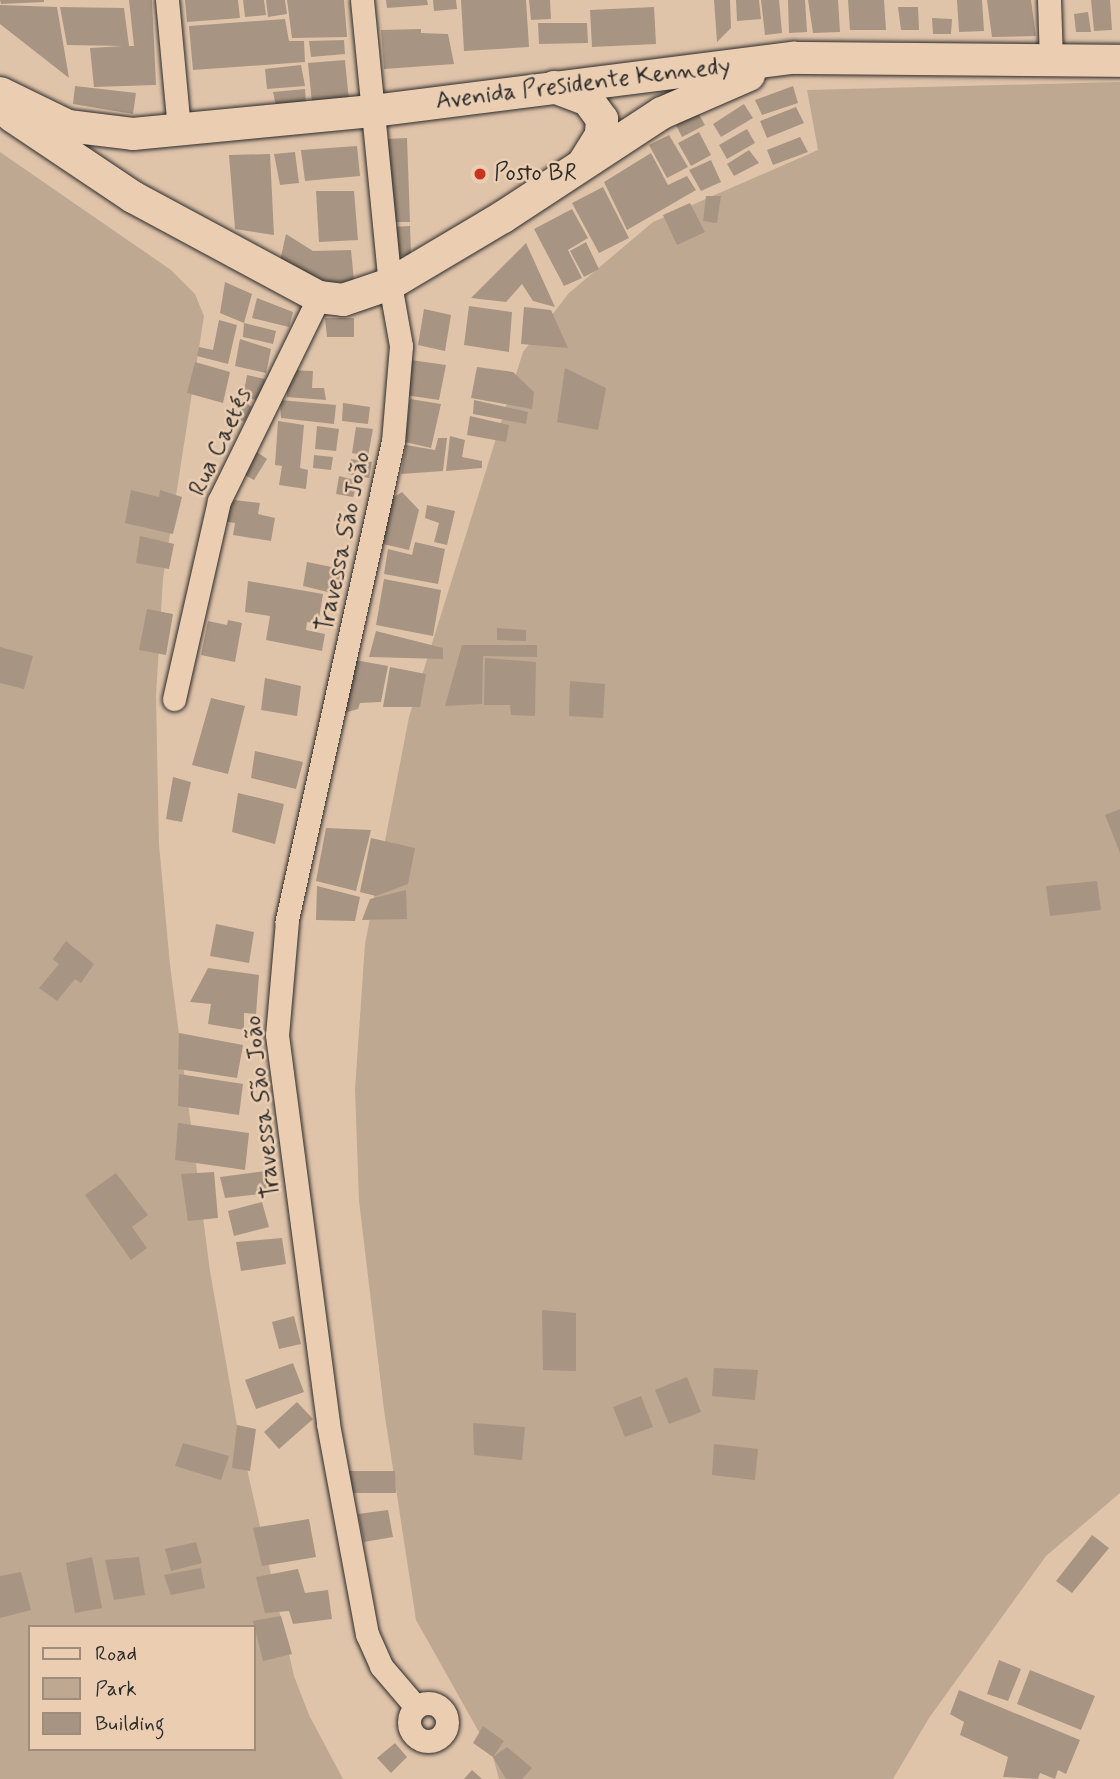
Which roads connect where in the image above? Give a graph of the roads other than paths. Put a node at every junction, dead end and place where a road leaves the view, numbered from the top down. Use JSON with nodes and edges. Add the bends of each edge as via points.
{"nodes":[{"id":1,"x":167,"y":0,"type":"edge"},
{"id":2,"x":362,"y":0,"type":"edge"},
{"id":3,"x":1049,"y":0,"type":"edge"},
{"id":4,"x":794,"y":58,"type":"junction"},
{"id":5,"x":1051,"y":58,"type":"junction"},
{"id":6,"x":1120,"y":61,"type":"edge"},
{"id":7,"x":554,"y":87,"type":"junction"},
{"id":8,"x":0,"y":93,"type":"edge"},
{"id":9,"x":0,"y":106,"type":"edge"},
{"id":10,"x":372,"y":111,"type":"junction"},
{"id":11,"x":179,"y":130,"type":"junction"},
{"id":12,"x":584,"y":163,"type":"junction"},
{"id":13,"x":390,"y":284,"type":"junction"},
{"id":14,"x":319,"y":297,"type":"junction"},
{"id":15,"x":174,"y":699,"type":"dead end"},
{"id":16,"x":416,"y":1707,"type":"dead end"}],
"edges":[{"from":1,"to":11,"type":"street"},
{"from":2,"to":10,"type":"street"},
{"from":3,"to":5,"type":"street"},
{"from":4,"to":5,"type":"main road","name":"Avenida Presidente Kennedy"},
{"from":4,"to":7,"type":"main road","name":"Avenida Presidente Kennedy"},
{"from":4,"to":12,"type":"main road","name":"Avenida Presidente Kennedy","via":[[662,113]]},
{"from":5,"to":6,"type":"main road","name":"Avenida Presidente Kennedy"},
{"from":7,"to":10,"type":"main road","name":"Avenida Presidente Kennedy"},
{"from":7,"to":12,"type":"main road","via":[[588,100],[602,119],[601,135]]},
{"from":8,"to":11,"type":"main road","name":"Avenida Presidente Kennedy","via":[[50,119],[88,131]]},
{"from":9,"to":14,"type":"main road","name":"Avenida Presidente Kennedy","via":[[133,197]]},
{"from":10,"to":11,"type":"main road","name":"Avenida Presidente Kennedy"},
{"from":10,"to":13,"type":"street"},
{"from":12,"to":13,"type":"main road","name":"Avenida Presidente Kennedy"},
{"from":13,"to":14,"type":"main road","name":"Avenida Presidente Kennedy","via":[[357,299]]},
{"from":13,"to":16,"type":"street","name":"Travessa São João","via":[[401,346],[393,441],[287,921],[277,1035],[328,1423],[367,1634],[381,1666]]},
{"from":14,"to":15,"type":"street","name":"Rua Caetés","via":[[219,501]]}]}
